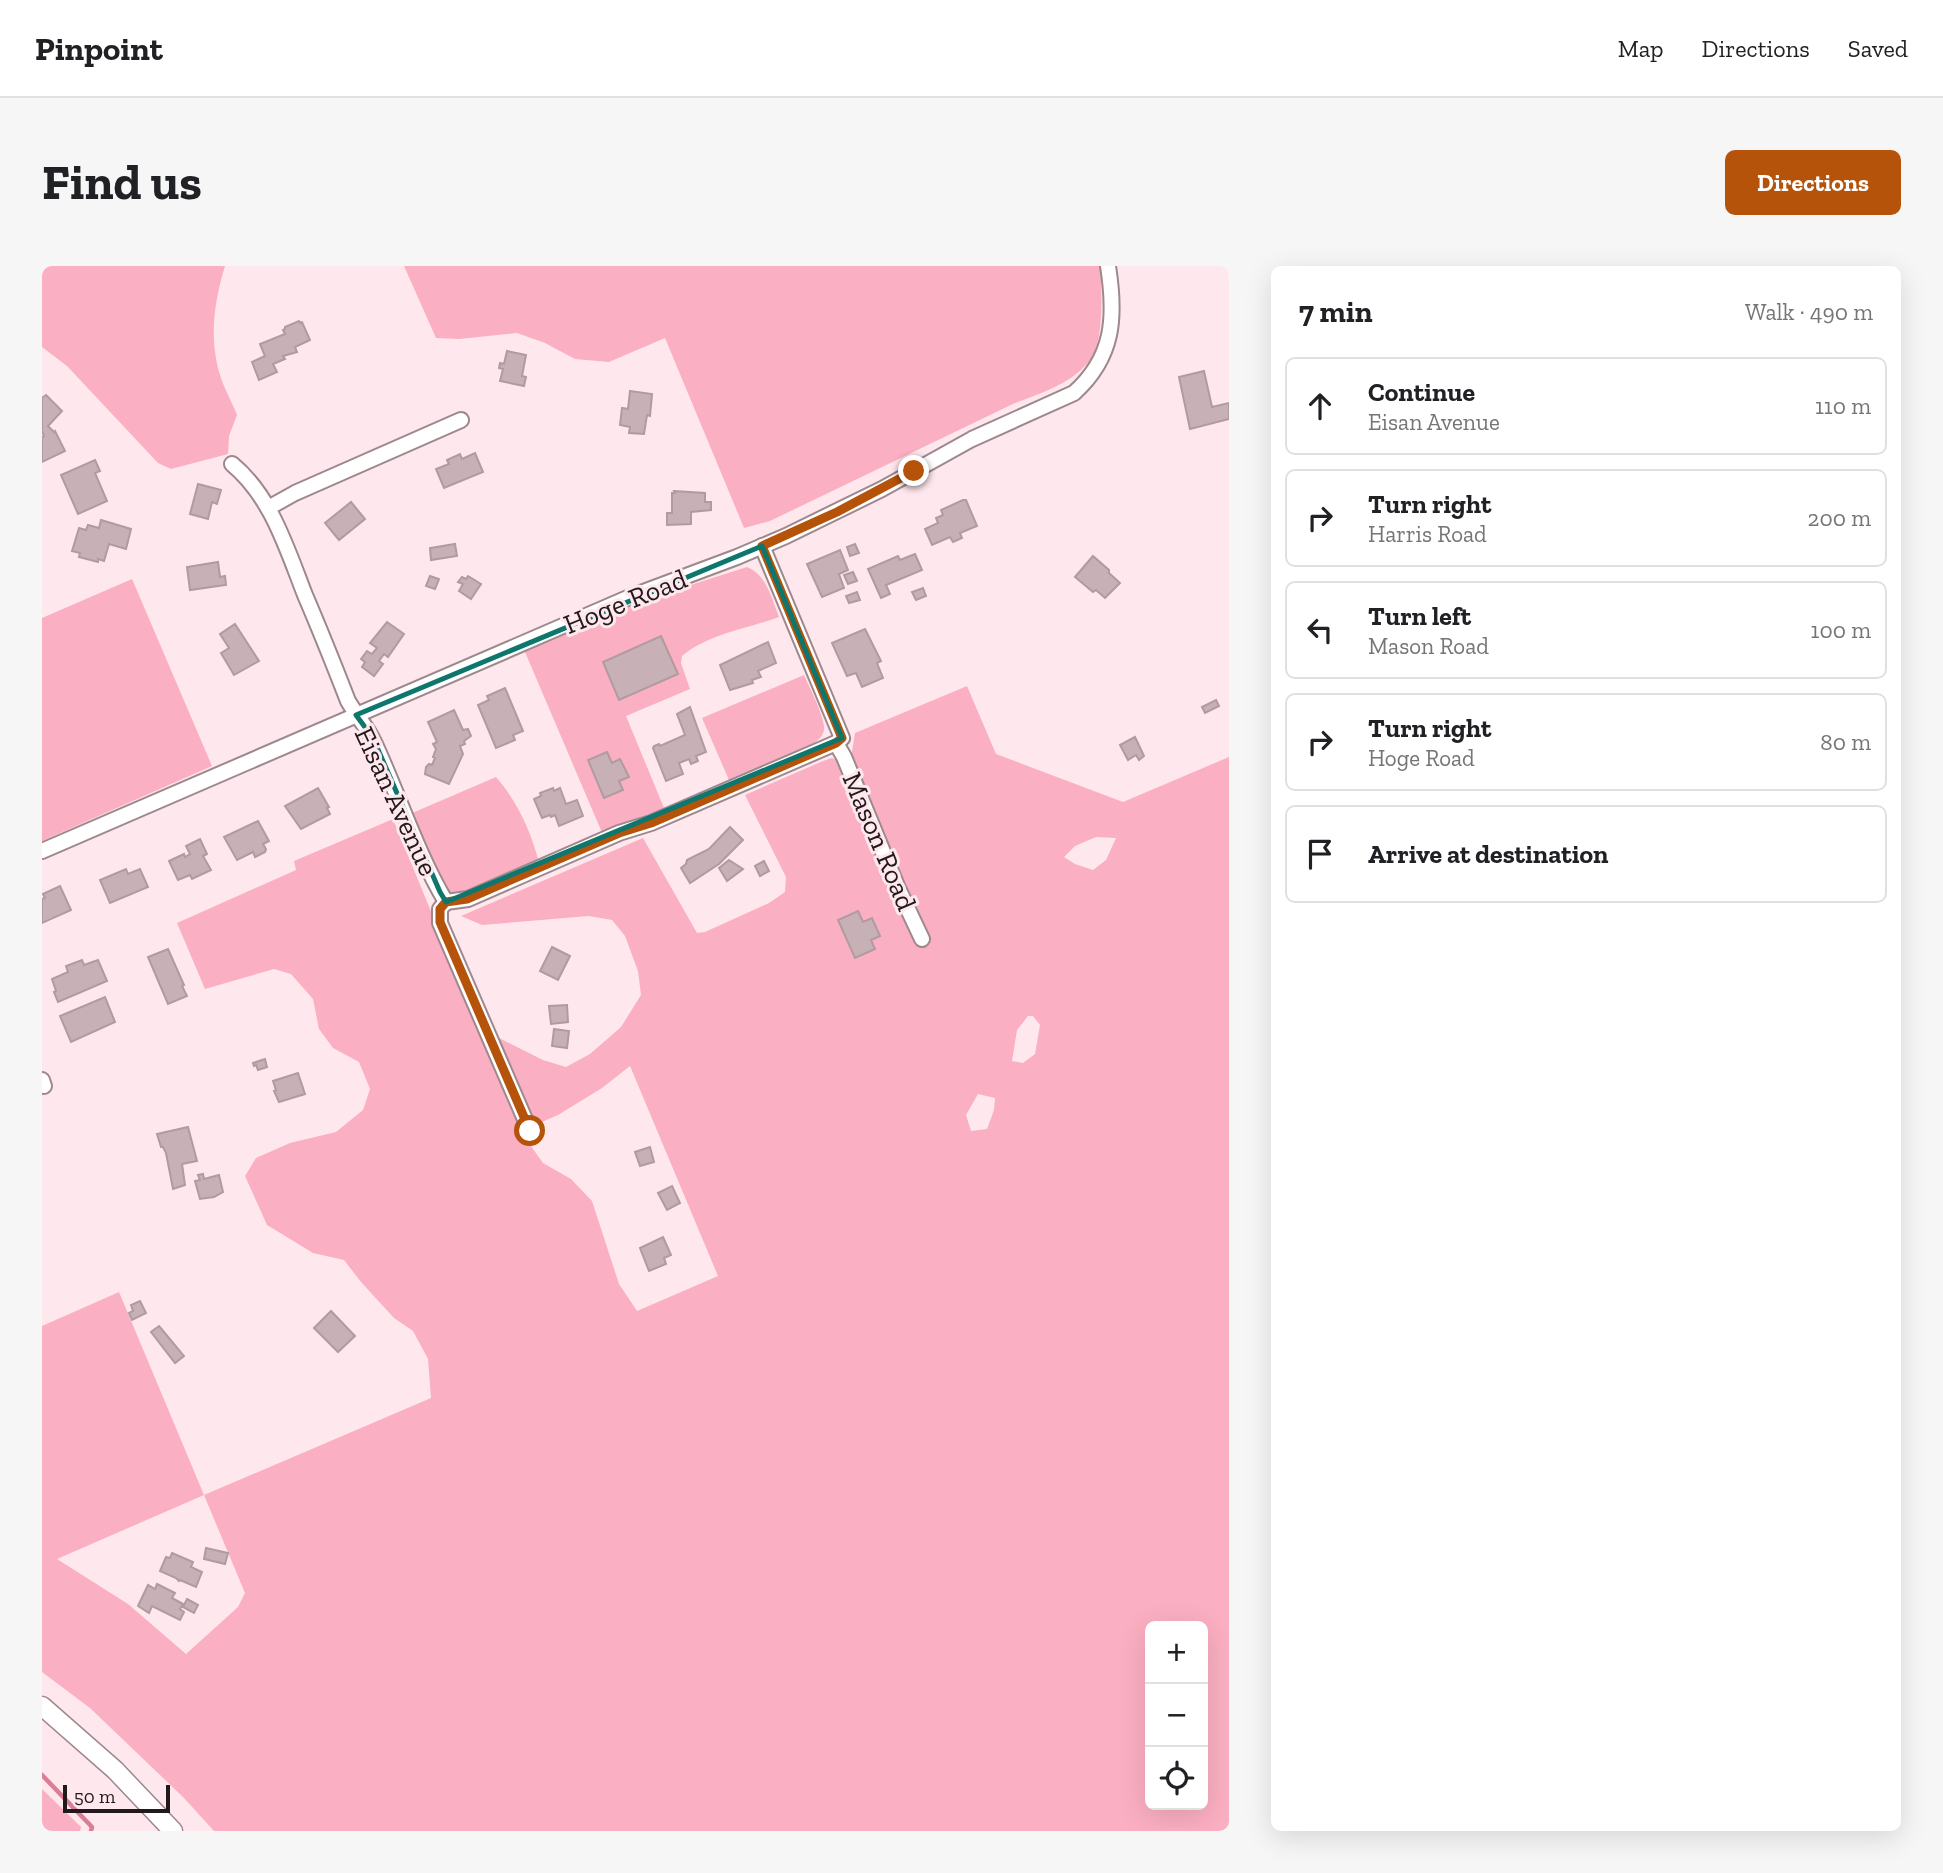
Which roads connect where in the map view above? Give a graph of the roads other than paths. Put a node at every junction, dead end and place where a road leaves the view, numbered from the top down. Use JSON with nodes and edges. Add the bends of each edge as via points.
{"nodes":[{"id":1,"x":1108,"y":266,"type":"edge"},
{"id":2,"x":461,"y":420,"type":"dead end"},
{"id":3,"x":232,"y":464,"type":"dead end"},
{"id":4,"x":268,"y":508,"type":"junction"},
{"id":5,"x":762,"y":546,"type":"junction"},
{"id":6,"x":356,"y":715,"type":"junction"},
{"id":7,"x":839,"y":741,"type":"junction"},
{"id":8,"x":42,"y":851,"type":"edge"},
{"id":9,"x":446,"y":902,"type":"junction"},
{"id":10,"x":922,"y":939,"type":"dead end"},
{"id":11,"x":530,"y":1131,"type":"dead end"},
{"id":12,"x":42,"y":1706,"type":"edge"},
{"id":13,"x":173,"y":1831,"type":"edge"}],
"edges":[{"from":1,"to":5,"type":"street","name":"Hoge Road","via":[[1111,316],[1106,348],[1087,381],[1074,393],[972,439],[882,489]]},
{"from":2,"to":4,"type":"street"},
{"from":3,"to":4,"type":"street","name":"Eisan Avenue","via":[[246,475]]},
{"from":4,"to":6,"type":"street","name":"Eisan Avenue"},
{"from":5,"to":6,"type":"street","name":"Hoge Road"},
{"from":5,"to":7,"type":"street","name":"Mason Road"},
{"from":6,"to":8,"type":"street","name":"Hoge Road"},
{"from":6,"to":9,"type":"street","name":"Eisan Avenue","via":[[373,738]]},
{"from":7,"to":9,"type":"street","via":[[467,899]]},
{"from":7,"to":10,"type":"street","name":"Mason Road"},
{"from":9,"to":11,"type":"street","name":"Eisan Avenue","via":[[440,909],[440,922]]},
{"from":12,"to":13,"type":"main road","via":[[115,1770]]}]}
